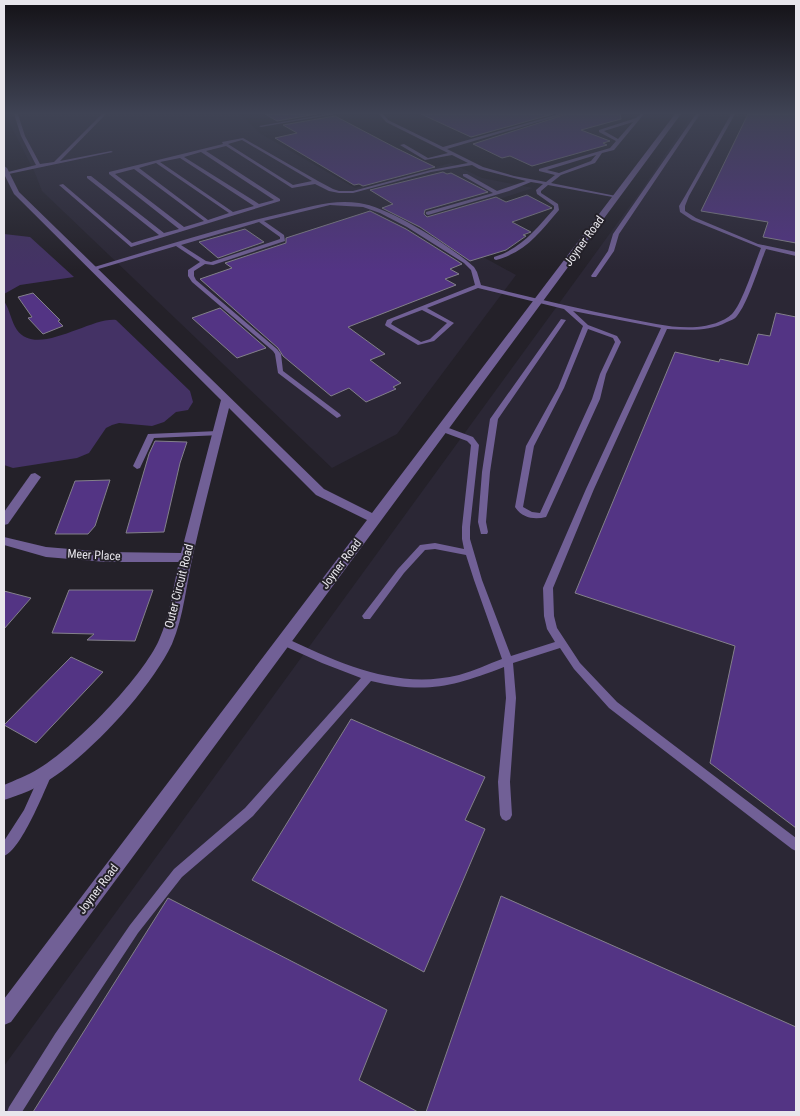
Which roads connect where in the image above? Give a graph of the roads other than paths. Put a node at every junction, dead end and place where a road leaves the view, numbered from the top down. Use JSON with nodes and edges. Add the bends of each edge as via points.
{"nodes":[{"id":1,"x":39,"y":166,"type":"edge"},
{"id":2,"x":139,"y":166,"type":"edge"},
{"id":3,"x":163,"y":166,"type":"edge"},
{"id":4,"x":196,"y":166,"type":"edge"},
{"id":5,"x":226,"y":166,"type":"edge"},
{"id":6,"x":259,"y":166,"type":"edge"},
{"id":7,"x":289,"y":166,"type":"edge"},
{"id":8,"x":458,"y":166,"type":"edge"},
{"id":9,"x":477,"y":166,"type":"edge"},
{"id":10,"x":554,"y":166,"type":"edge"},
{"id":11,"x":584,"y":166,"type":"edge"},
{"id":12,"x":639,"y":166,"type":"edge"},
{"id":13,"x":662,"y":166,"type":"edge"},
{"id":14,"x":703,"y":166,"type":"edge"},
{"id":15,"x":135,"y":167,"type":"junction"},
{"id":16,"x":5,"y":171,"type":"edge"},
{"id":17,"x":559,"y":174,"type":"junction"},
{"id":18,"x":465,"y":175,"type":"dead end"},
{"id":19,"x":89,"y":177,"type":"dead end"},
{"id":20,"x":532,"y":180,"type":"junction"},
{"id":21,"x":316,"y":182,"type":"junction"},
{"id":22,"x":547,"y":183,"type":"junction"},
{"id":23,"x":61,"y":185,"type":"dead end"},
{"id":24,"x":497,"y":193,"type":"junction"},
{"id":25,"x":616,"y":197,"type":"junction"},
{"id":26,"x":258,"y":206,"type":"junction"},
{"id":27,"x":233,"y":214,"type":"junction"},
{"id":28,"x":428,"y":214,"type":"dead end"},
{"id":29,"x":260,"y":220,"type":"junction"},
{"id":30,"x":207,"y":222,"type":"junction"},
{"id":31,"x":183,"y":229,"type":"junction"},
{"id":32,"x":164,"y":235,"type":"junction"},
{"id":33,"x":178,"y":244,"type":"junction"},
{"id":34,"x":764,"y":247,"type":"junction"},
{"id":35,"x":160,"y":249,"type":"junction"},
{"id":36,"x":796,"y":254,"type":"edge"},
{"id":37,"x":496,"y":258,"type":"dead end"},
{"id":38,"x":204,"y":262,"type":"junction"},
{"id":39,"x":93,"y":269,"type":"junction"},
{"id":40,"x":594,"y":276,"type":"dead end"},
{"id":41,"x":478,"y":286,"type":"junction"},
{"id":42,"x":539,"y":301,"type":"junction"},
{"id":43,"x":423,"y":308,"type":"junction"},
{"id":44,"x":566,"y":308,"type":"junction"},
{"id":45,"x":563,"y":320,"type":"dead end"},
{"id":46,"x":586,"y":326,"type":"junction"},
{"id":47,"x":665,"y":327,"type":"junction"},
{"id":48,"x":226,"y":399,"type":"junction"},
{"id":49,"x":337,"y":416,"type":"dead end"},
{"id":50,"x":442,"y":429,"type":"junction"},
{"id":51,"x":218,"y":433,"type":"junction"},
{"id":52,"x":137,"y":466,"type":"dead end"},
{"id":53,"x":35,"y":477,"type":"dead end"},
{"id":54,"x":375,"y":519,"type":"junction"},
{"id":55,"x":4,"y":520,"type":"edge"},
{"id":56,"x":484,"y":532,"type":"dead end"},
{"id":57,"x":4,"y":541,"type":"edge"},
{"id":58,"x":471,"y":554,"type":"junction"},
{"id":59,"x":186,"y":558,"type":"junction"},
{"id":60,"x":367,"y":616,"type":"dead end"},
{"id":61,"x":283,"y":641,"type":"junction"},
{"id":62,"x":561,"y":644,"type":"junction"},
{"id":63,"x":508,"y":661,"type":"junction"},
{"id":64,"x":368,"y":678,"type":"junction"},
{"id":65,"x":46,"y":774,"type":"junction"},
{"id":66,"x":4,"y":793,"type":"edge"},
{"id":67,"x":506,"y":815,"type":"dead end"},
{"id":68,"x":796,"y":845,"type":"edge"},
{"id":69,"x":4,"y":850,"type":"edge"},
{"id":70,"x":4,"y":1015,"type":"edge"},
{"id":71,"x":14,"y":1112,"type":"edge"}],
"edges":[{"from":1,"to":16,"type":"lane"},
{"from":2,"to":15,"type":"lane"},
{"from":3,"to":27,"type":"lane"},
{"from":4,"to":26,"type":"lane"},
{"from":5,"to":26,"type":"lane","via":[[278,199]]},
{"from":6,"to":21,"type":"lane","via":[[293,188]]},
{"from":7,"to":21,"type":"lane"},
{"from":8,"to":21,"type":"lane","via":[[348,192],[331,190]]},
{"from":9,"to":20,"type":"lane"},
{"from":10,"to":17,"type":"lane","via":[[541,170]]},
{"from":11,"to":17,"type":"lane"},
{"from":12,"to":25,"type":"street","name":"Joyner Road"},
{"from":13,"to":40,"type":"lane","via":[[616,234],[612,251]]},
{"from":14,"to":34,"type":"lane","via":[[682,206],[683,212]]},
{"from":15,"to":30,"type":"lane"},
{"from":15,"to":31,"type":"lane","via":[[111,174]]},
{"from":16,"to":39,"type":"street","via":[[13,194]]},
{"from":17,"to":22,"type":"lane"},
{"from":18,"to":24,"type":"lane"},
{"from":19,"to":32,"type":"lane"},
{"from":20,"to":22,"type":"lane"},
{"from":20,"to":24,"type":"lane"},
{"from":22,"to":25,"type":"lane"},
{"from":22,"to":37,"type":"lane","via":[[538,191],[539,194],[556,205],[558,210],[521,248]]},
{"from":23,"to":32,"type":"lane","via":[[128,244]]},
{"from":24,"to":28,"type":"lane"},
{"from":25,"to":42,"type":"street","name":"Joyner Road"},
{"from":26,"to":27,"type":"lane"},
{"from":27,"to":30,"type":"lane"},
{"from":29,"to":33,"type":"lane"},
{"from":29,"to":38,"type":"lane","via":[[283,240],[217,263]]},
{"from":29,"to":41,"type":"lane","via":[[330,204],[373,208],[464,260],[474,272]]},
{"from":30,"to":31,"type":"lane"},
{"from":31,"to":32,"type":"lane"},
{"from":32,"to":35,"type":"lane","via":[[158,243]]},
{"from":33,"to":35,"type":"lane"},
{"from":33,"to":38,"type":"lane"},
{"from":34,"to":36,"type":"lane"},
{"from":34,"to":47,"type":"lane","via":[[734,316],[719,324],[696,329]]},
{"from":35,"to":39,"type":"lane"},
{"from":38,"to":49,"type":"lane","via":[[191,270],[194,281],[278,354],[280,372]]},
{"from":39,"to":48,"type":"street"},
{"from":41,"to":42,"type":"lane"},
{"from":41,"to":43,"type":"lane"},
{"from":42,"to":44,"type":"lane"},
{"from":42,"to":50,"type":"street","name":"Joyner Road"},
{"from":43,"to":43,"type":"lane","via":[[451,323],[432,340],[420,344],[388,325],[390,320]]},
{"from":44,"to":46,"type":"lane"},
{"from":44,"to":47,"type":"lane"},
{"from":45,"to":56,"type":"lane","via":[[494,419],[486,472]]},
{"from":46,"to":46,"type":"lane","via":[[616,338],[618,342],[543,515],[524,513],[519,507],[530,446],[561,388]]},
{"from":47,"to":62,"type":"lane","via":[[548,588],[549,616]]},
{"from":48,"to":51,"type":"street","name":"Outer Circuit Road"},
{"from":48,"to":54,"type":"street","via":[[320,492]]},
{"from":50,"to":54,"type":"street","name":"Joyner Road"},
{"from":50,"to":58,"type":"lane","via":[[470,439],[474,445],[466,527]]},
{"from":51,"to":52,"type":"lane","via":[[151,436]]},
{"from":51,"to":59,"type":"street","name":"Outer Circuit Road"},
{"from":53,"to":55,"type":"street"},
{"from":54,"to":61,"type":"street","name":"Joyner Road"},
{"from":57,"to":59,"type":"street","name":"Meer Place","via":[[46,552]]},
{"from":58,"to":60,"type":"lane","via":[[435,546],[423,547]]},
{"from":58,"to":63,"type":"lane"},
{"from":59,"to":65,"type":"street","name":"Outer Circuit Road","via":[[176,611],[164,644],[150,666],[120,704],[78,748]]},
{"from":61,"to":64,"type":"lane"},
{"from":61,"to":70,"type":"street","name":"Joyner Road"},
{"from":62,"to":63,"type":"lane"},
{"from":62,"to":68,"type":"lane","via":[[613,705]]},
{"from":63,"to":64,"type":"lane","via":[[460,679],[435,684]]},
{"from":63,"to":67,"type":"lane","via":[[511,698],[504,782]]},
{"from":64,"to":71,"type":"lane","via":[[249,812],[178,873],[134,929]]},
{"from":65,"to":66,"type":"street","name":"Outer Circuit Road"},
{"from":65,"to":69,"type":"lane","via":[[34,806]]}]}
